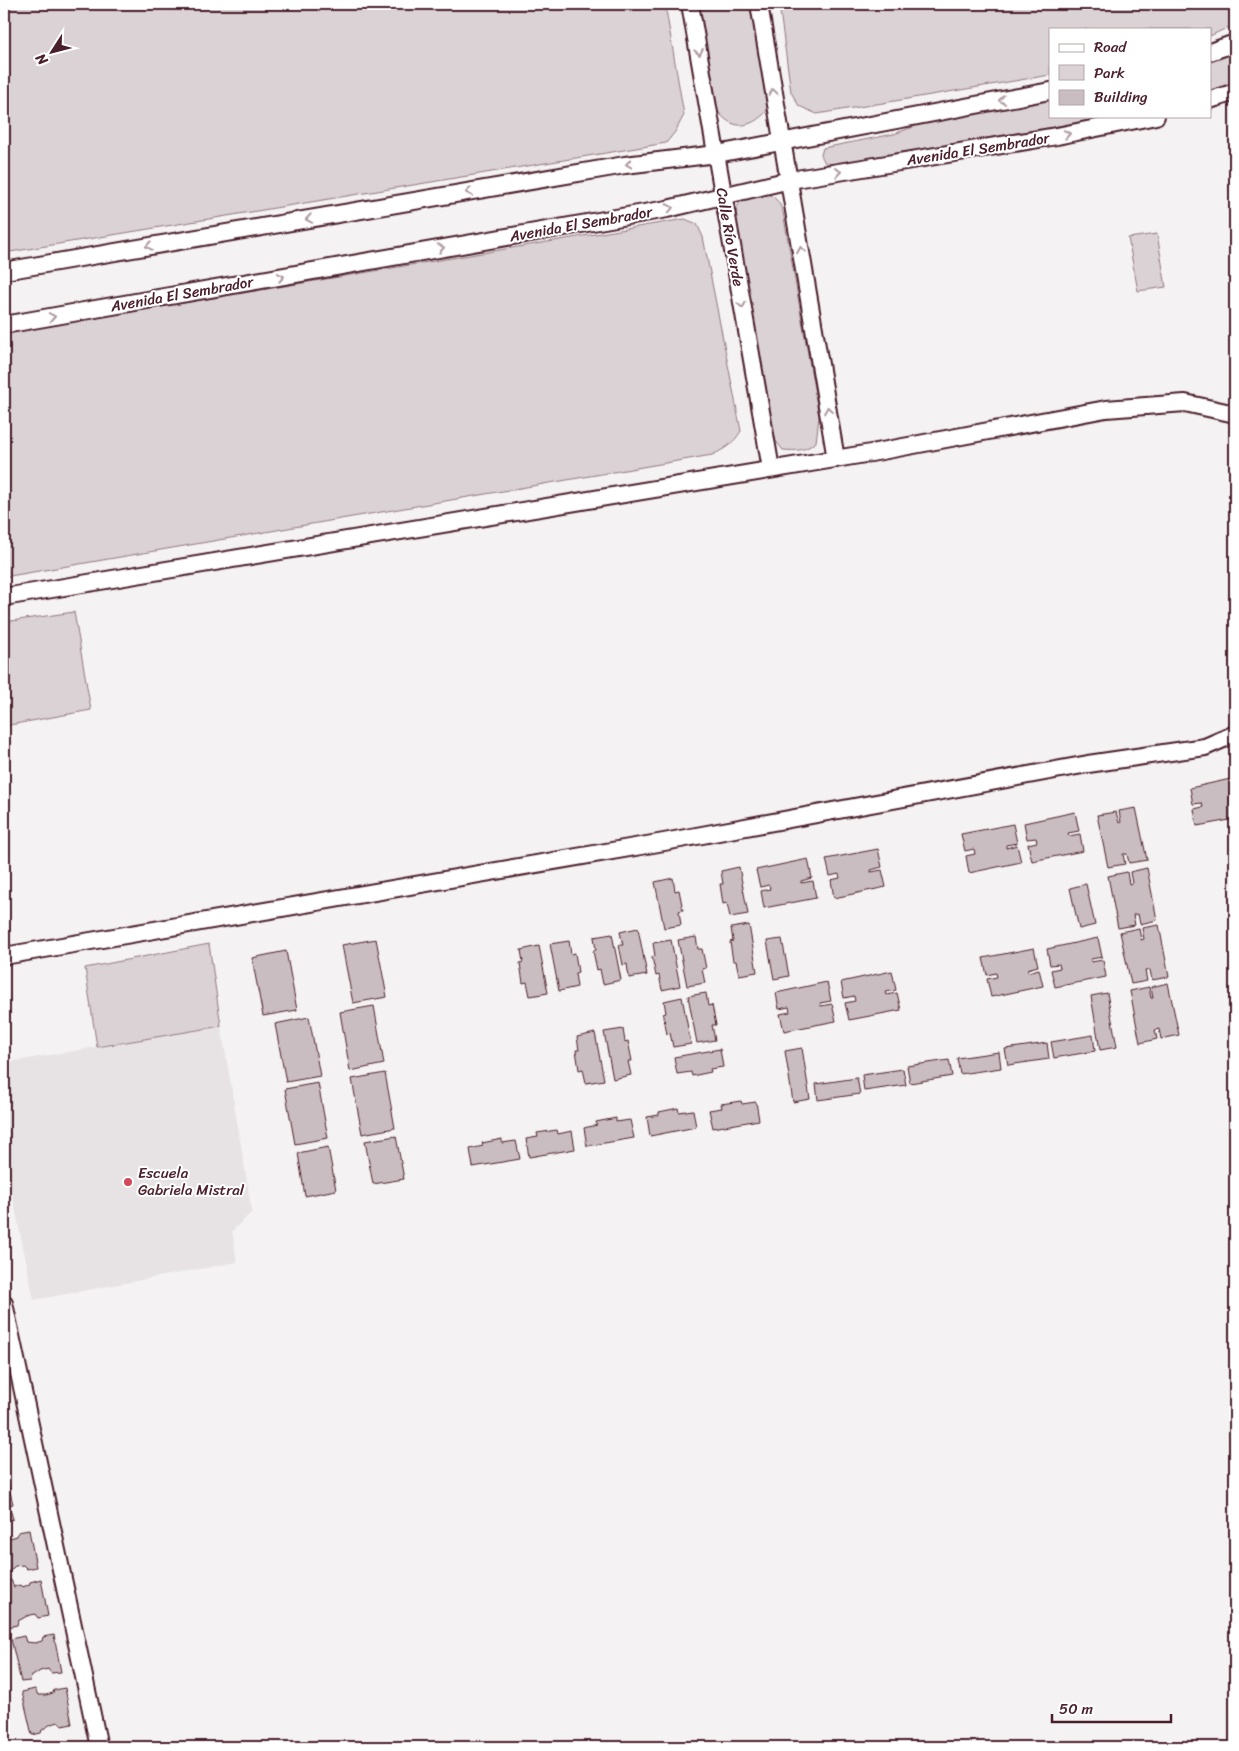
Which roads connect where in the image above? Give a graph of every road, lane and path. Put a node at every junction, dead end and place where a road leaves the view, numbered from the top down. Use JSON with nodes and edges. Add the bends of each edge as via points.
{"nodes":[{"id":1,"x":690,"y":4,"type":"edge"},
{"id":2,"x":759,"y":4,"type":"edge"},
{"id":3,"x":1235,"y":43,"type":"edge"},
{"id":4,"x":1212,"y":51,"type":"edge"},
{"id":5,"x":1049,"y":91,"type":"edge"},
{"id":6,"x":1235,"y":92,"type":"edge"},
{"id":7,"x":1212,"y":99,"type":"edge"},
{"id":8,"x":1146,"y":118,"type":"edge"},
{"id":9,"x":781,"y":140,"type":"junction"},
{"id":10,"x":717,"y":154,"type":"junction"},
{"id":11,"x":790,"y":180,"type":"junction"},
{"id":12,"x":722,"y":196,"type":"junction"},
{"id":13,"x":4,"y":271,"type":"edge"},
{"id":14,"x":4,"y":325,"type":"edge"},
{"id":15,"x":1235,"y":414,"type":"edge"},
{"id":16,"x":836,"y":458,"type":"junction"},
{"id":17,"x":771,"y":469,"type":"junction"},
{"id":18,"x":4,"y":597,"type":"edge"},
{"id":19,"x":1235,"y":734,"type":"edge"},
{"id":20,"x":4,"y":956,"type":"edge"},
{"id":21,"x":4,"y":1303,"type":"edge"},
{"id":22,"x":99,"y":1747,"type":"edge"}],
"edges":[{"from":1,"to":10,"type":"street","name":"Calle Río Verde","one_way":true},
{"from":9,"to":2,"type":"street","one_way":true},
{"from":3,"to":4,"type":"street"},
{"from":5,"to":9,"type":"street","one_way":true},
{"from":6,"to":7,"type":"street"},
{"from":11,"to":8,"type":"street","name":"Avenida El Sembrador","one_way":true},
{"from":9,"to":10,"type":"street"},
{"from":9,"to":11,"type":"street"},
{"from":10,"to":12,"type":"street","name":"Calle Río Verde"},
{"from":10,"to":13,"type":"street","one_way":true,"via":[[615,167]]},
{"from":11,"to":12,"type":"street","name":"Avenida El Sembrador"},
{"from":16,"to":11,"type":"street","one_way":true},
{"from":14,"to":12,"type":"street","name":"Avenida El Sembrador","one_way":true,"via":[[648,212]]},
{"from":12,"to":17,"type":"street","name":"Calle Río Verde","one_way":true},
{"from":15,"to":16,"type":"street","via":[[1185,403],[1106,409]]},
{"from":16,"to":17,"type":"street"},
{"from":17,"to":18,"type":"street"},
{"from":19,"to":20,"type":"street","via":[[1204,746]]},
{"from":21,"to":22,"type":"street"}]}
